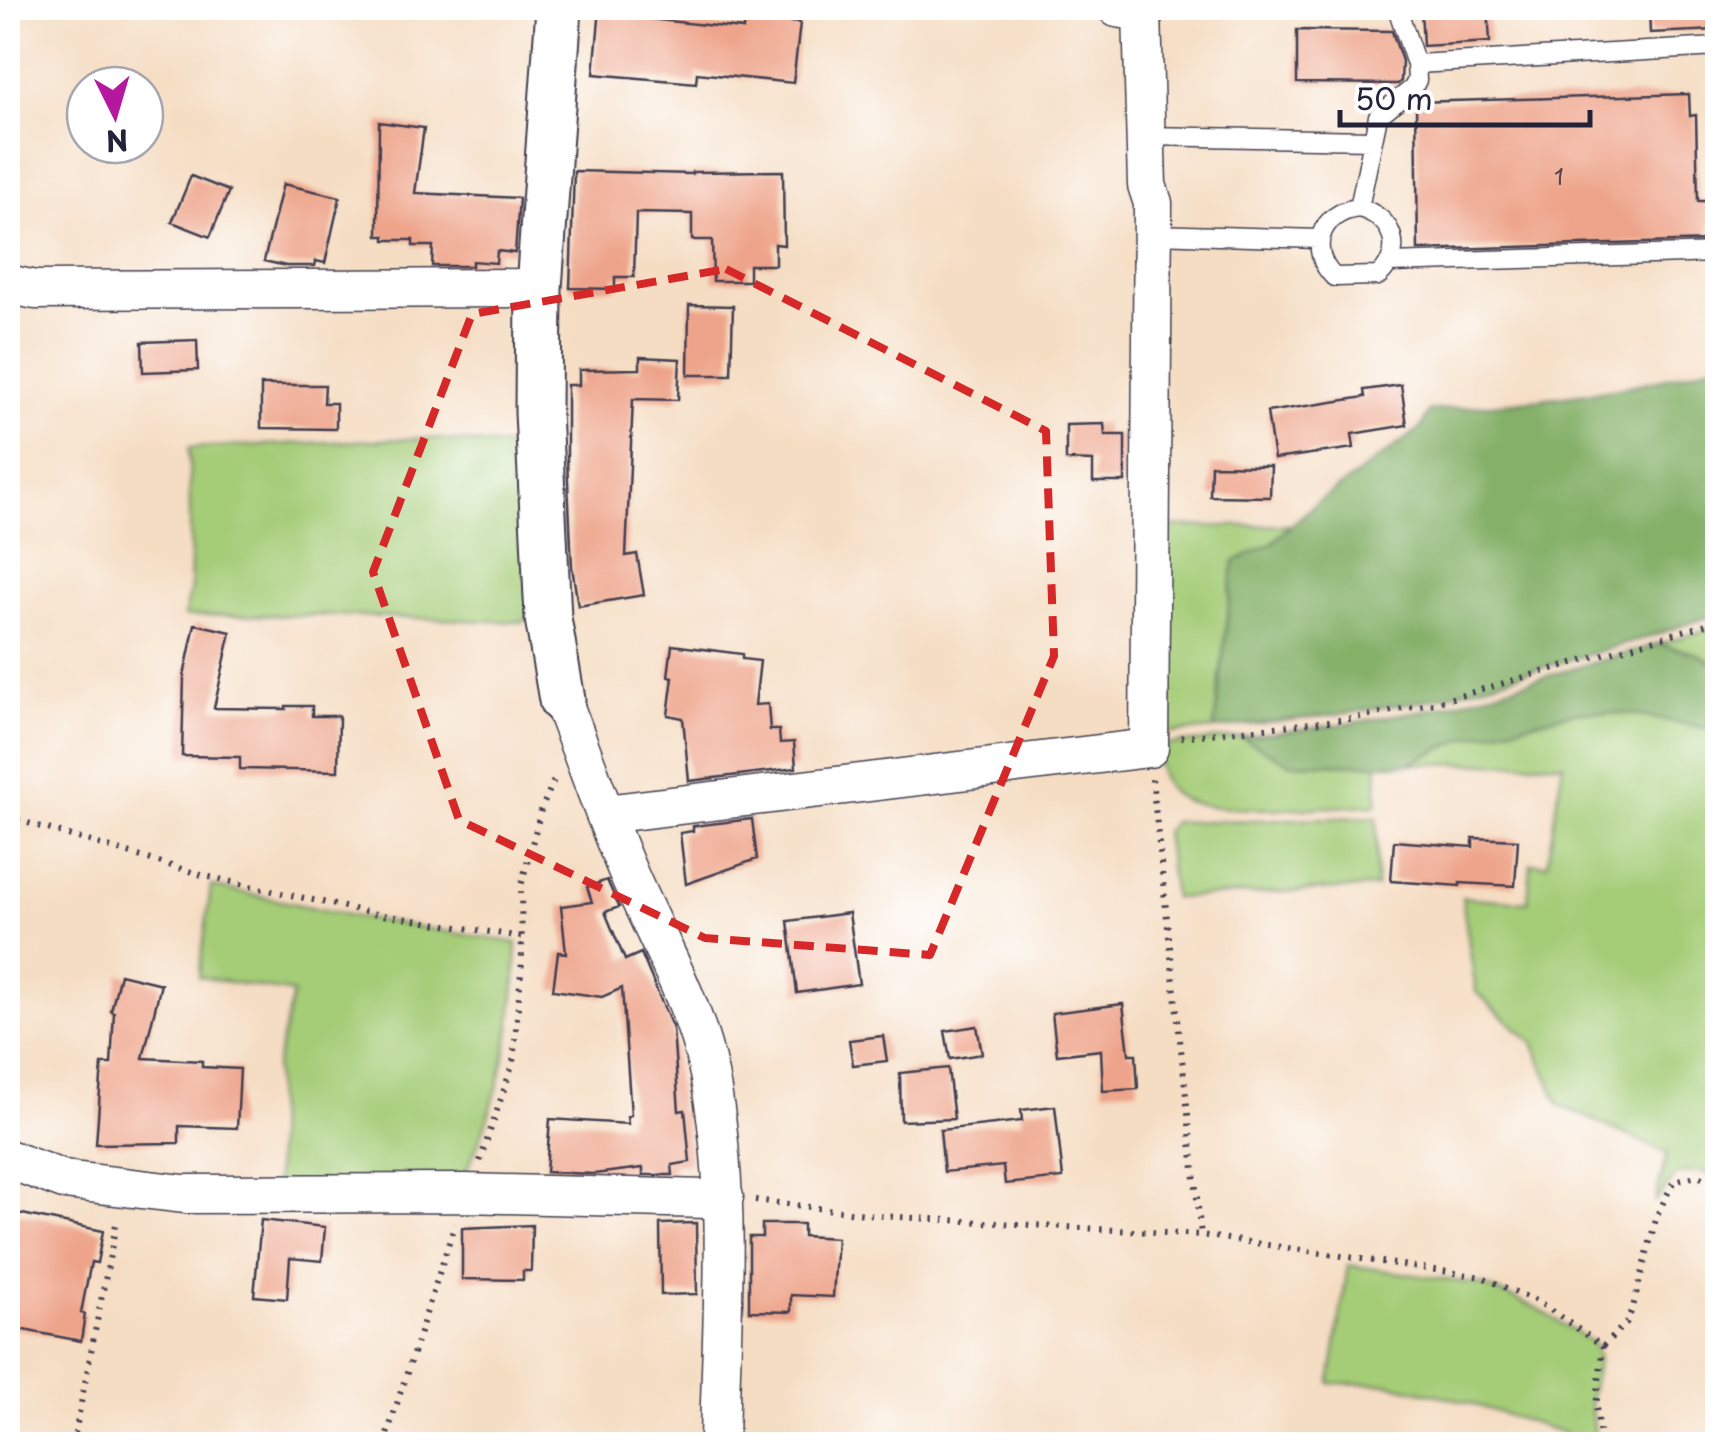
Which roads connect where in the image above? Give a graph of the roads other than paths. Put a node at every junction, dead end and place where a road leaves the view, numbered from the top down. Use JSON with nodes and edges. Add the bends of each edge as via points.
{"nodes":[{"id":1,"x":558,"y":8,"type":"edge"},
{"id":2,"x":1117,"y":8,"type":"edge"},
{"id":3,"x":1397,"y":8,"type":"edge"},
{"id":4,"x":1718,"y":47,"type":"edge"},
{"id":5,"x":1416,"y":64,"type":"junction"},
{"id":6,"x":1145,"y":136,"type":"junction"},
{"id":7,"x":1372,"y":140,"type":"junction"},
{"id":8,"x":1358,"y":208,"type":"junction"},
{"id":9,"x":1154,"y":234,"type":"junction"},
{"id":10,"x":1319,"y":240,"type":"junction"},
{"id":11,"x":1718,"y":253,"type":"edge"},
{"id":12,"x":1390,"y":263,"type":"junction"},
{"id":13,"x":8,"y":284,"type":"edge"},
{"id":14,"x":539,"y":288,"type":"junction"},
{"id":15,"x":568,"y":717,"type":"joint"},
{"id":16,"x":606,"y":814,"type":"junction"},
{"id":17,"x":8,"y":1159,"type":"edge"},
{"id":18,"x":724,"y":1197,"type":"junction"},
{"id":19,"x":719,"y":1444,"type":"edge"}],
"edges":[{"from":1,"to":14,"type":"street"},
{"from":2,"to":6,"type":"street","via":[[1142,12]]},
{"from":3,"to":5,"type":"lane"},
{"from":4,"to":5,"type":"lane"},
{"from":5,"to":7,"type":"lane","via":[[1417,80],[1378,116]]},
{"from":6,"to":7,"type":"lane"},
{"from":6,"to":9,"type":"street"},
{"from":7,"to":8,"type":"lane"},
{"from":8,"to":10,"type":"lane","via":[[1336,214]]},
{"from":8,"to":12,"type":"lane","via":[[1388,226]]},
{"from":9,"to":10,"type":"lane"},
{"from":9,"to":16,"type":"street","via":[[1149,744]]},
{"from":10,"to":12,"type":"lane","via":[[1320,256],[1334,277],[1378,276]]},
{"from":11,"to":12,"type":"lane"},
{"from":13,"to":14,"type":"street","via":[[35,290]]},
{"from":14,"to":15,"type":"street","via":[[547,598]]},
{"from":15,"to":16,"type":"street"},
{"from":16,"to":18,"type":"street","via":[[708,1069]]},
{"from":17,"to":18,"type":"street","via":[[64,1180],[184,1194]]},
{"from":18,"to":19,"type":"street"}]}
